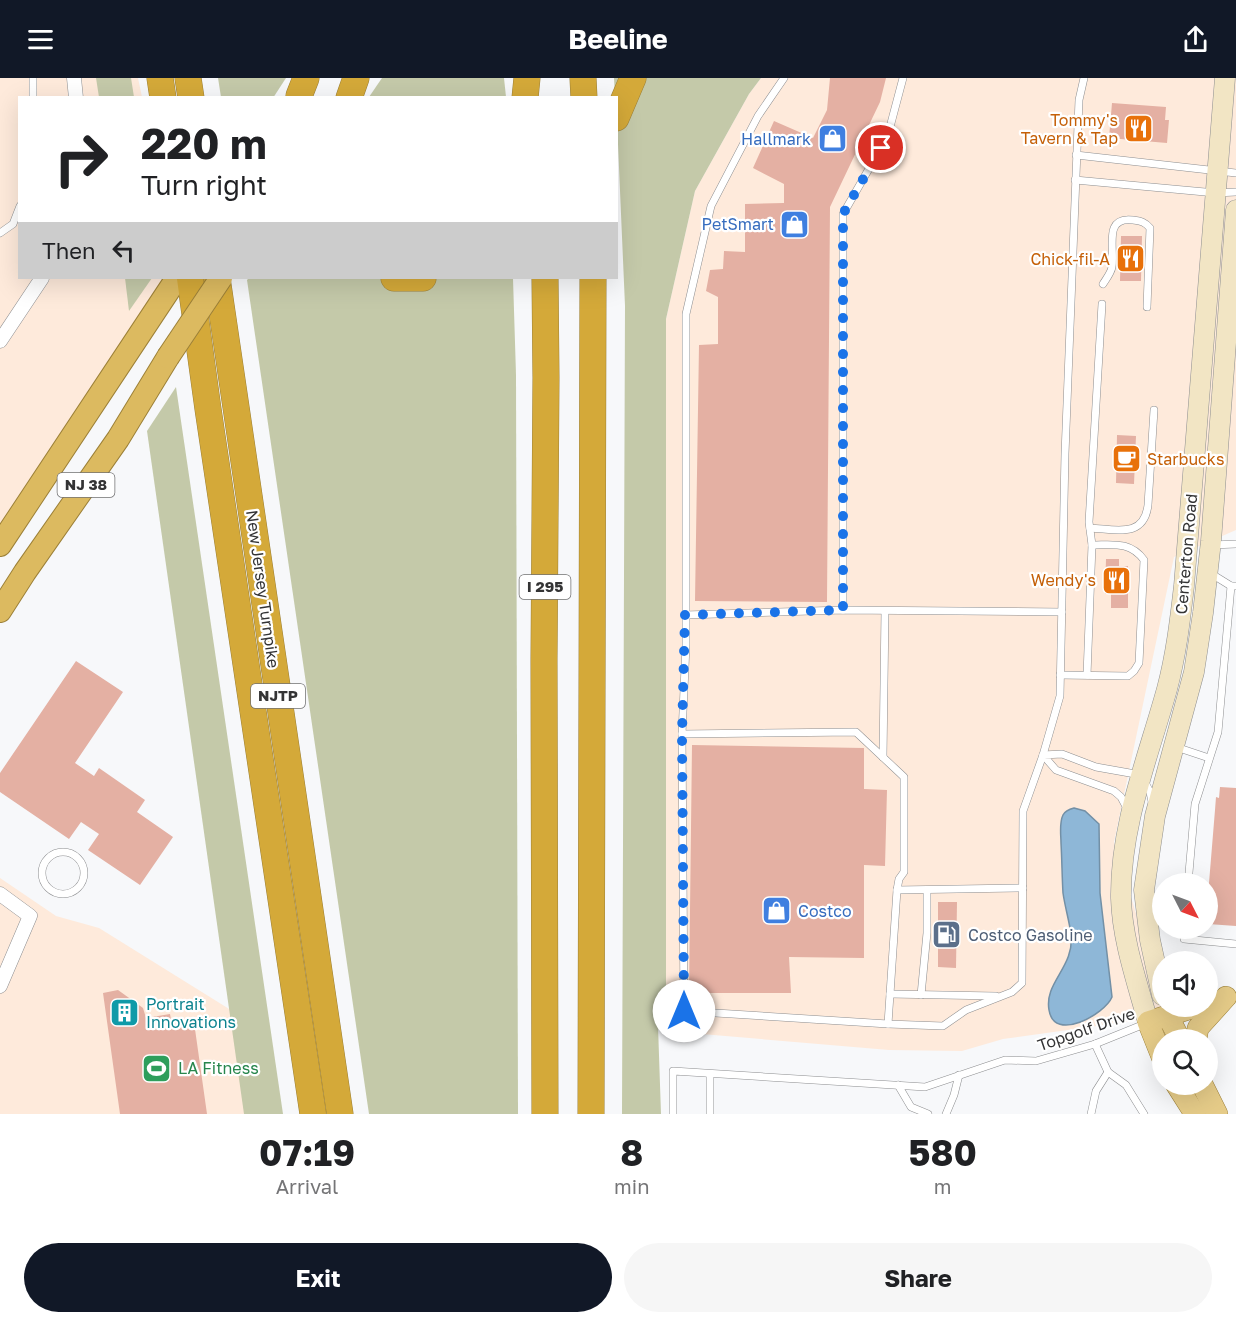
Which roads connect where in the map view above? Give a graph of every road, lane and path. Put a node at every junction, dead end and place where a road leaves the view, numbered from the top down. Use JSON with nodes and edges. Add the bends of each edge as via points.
{"nodes":[{"id":1,"x":33,"y":78,"type":"edge"},
{"id":2,"x":74,"y":78,"type":"edge"},
{"id":3,"x":160,"y":78,"type":"edge"},
{"id":4,"x":188,"y":78,"type":"edge"},
{"id":5,"x":355,"y":78,"type":"edge"},
{"id":6,"x":527,"y":78,"type":"edge"},
{"id":7,"x":536,"y":78,"type":"edge"},
{"id":8,"x":583,"y":78,"type":"edge"},
{"id":9,"x":633,"y":78,"type":"edge"},
{"id":10,"x":784,"y":78,"type":"edge"},
{"id":11,"x":903,"y":78,"type":"edge"},
{"id":12,"x":1084,"y":78,"type":"edge"},
{"id":13,"x":1225,"y":78,"type":"edge"},
{"id":14,"x":33,"y":96,"type":"edge"},
{"id":15,"x":76,"y":96,"type":"edge"},
{"id":16,"x":163,"y":96,"type":"edge"},
{"id":17,"x":191,"y":96,"type":"edge"},
{"id":18,"x":342,"y":96,"type":"edge"},
{"id":19,"x":350,"y":96,"type":"edge"},
{"id":20,"x":525,"y":96,"type":"edge"},
{"id":21,"x":538,"y":96,"type":"edge"},
{"id":22,"x":584,"y":96,"type":"edge"},
{"id":23,"x":618,"y":113,"type":"edge"},
{"id":24,"x":1076,"y":155,"type":"junction"},
{"id":25,"x":1227,"y":172,"type":"edge"},
{"id":26,"x":1075,"y":180,"type":"junction"},
{"id":27,"x":1236,"y":192,"type":"edge"},
{"id":28,"x":1216,"y":193,"type":"junction"},
{"id":29,"x":1236,"y":210,"type":"edge"},
{"id":30,"x":18,"y":212,"type":"edge"},
{"id":31,"x":0,"y":233,"type":"edge"},
{"id":32,"x":41,"y":279,"type":"edge"},
{"id":33,"x":176,"y":279,"type":"edge"},
{"id":34,"x":190,"y":279,"type":"edge"},
{"id":35,"x":218,"y":279,"type":"edge"},
{"id":36,"x":219,"y":279,"type":"edge"},
{"id":37,"x":545,"y":279,"type":"edge"},
{"id":38,"x":593,"y":279,"type":"edge"},
{"id":39,"x":1103,"y":284,"type":"dead end"},
{"id":40,"x":1102,"y":304,"type":"dead end"},
{"id":41,"x":1147,"y":307,"type":"dead end"},
{"id":42,"x":0,"y":341,"type":"edge"},
{"id":43,"x":1154,"y":410,"type":"dead end"},
{"id":44,"x":1090,"y":528,"type":"junction"},
{"id":45,"x":1236,"y":544,"type":"edge"},
{"id":46,"x":0,"y":545,"type":"edge"},
{"id":47,"x":1092,"y":545,"type":"junction"},
{"id":48,"x":1210,"y":545,"type":"junction"},
{"id":49,"x":1208,"y":572,"type":"junction"},
{"id":50,"x":1233,"y":586,"type":"edge"},
{"id":51,"x":843,"y":610,"type":"junction"},
{"id":52,"x":885,"y":610,"type":"junction"},
{"id":53,"x":0,"y":611,"type":"edge"},
{"id":54,"x":1062,"y":612,"type":"junction"},
{"id":55,"x":685,"y":615,"type":"junction"},
{"id":56,"x":1177,"y":647,"type":"junction"},
{"id":57,"x":1060,"y":675,"type":"junction"},
{"id":58,"x":1087,"y":675,"type":"junction"},
{"id":59,"x":682,"y":734,"type":"junction"},
{"id":60,"x":1174,"y":746,"type":"junction"},
{"id":61,"x":1043,"y":755,"type":"junction"},
{"id":62,"x":883,"y":757,"type":"junction"},
{"id":63,"x":1209,"y":758,"type":"junction"},
{"id":64,"x":1141,"y":775,"type":"junction"},
{"id":65,"x":1130,"y":815,"type":"junction"},
{"id":66,"x":1155,"y":816,"type":"junction"},
{"id":67,"x":1189,"y":873,"type":"edge"},
{"id":68,"x":1023,"y":888,"type":"junction"},
{"id":69,"x":76,"y":890,"type":"joint"},
{"id":70,"x":897,"y":890,"type":"junction"},
{"id":71,"x":927,"y":890,"type":"junction"},
{"id":72,"x":0,"y":894,"type":"edge"},
{"id":73,"x":1184,"y":939,"type":"edge"},
{"id":74,"x":1236,"y":944,"type":"edge"},
{"id":75,"x":1152,"y":951,"type":"edge"},
{"id":76,"x":0,"y":986,"type":"edge"},
{"id":77,"x":890,"y":994,"type":"junction"},
{"id":78,"x":921,"y":994,"type":"junction"},
{"id":79,"x":1002,"y":996,"type":"junction"},
{"id":80,"x":1223,"y":998,"type":"edge"},
{"id":81,"x":1152,"y":999,"type":"edge"},
{"id":82,"x":1156,"y":1017,"type":"edge"},
{"id":83,"x":1162,"y":1017,"type":"edge"},
{"id":84,"x":888,"y":1024,"type":"junction"},
{"id":85,"x":1171,"y":1029,"type":"edge"},
{"id":86,"x":1198,"y":1029,"type":"edge"},
{"id":87,"x":1095,"y":1044,"type":"junction"},
{"id":88,"x":1108,"y":1072,"type":"junction"},
{"id":89,"x":710,"y":1074,"type":"junction"},
{"id":90,"x":959,"y":1075,"type":"junction"},
{"id":91,"x":898,"y":1085,"type":"junction"},
{"id":92,"x":1183,"y":1095,"type":"edge"},
{"id":93,"x":1208,"y":1095,"type":"edge"},
{"id":94,"x":313,"y":1114,"type":"edge"},
{"id":95,"x":340,"y":1114,"type":"edge"},
{"id":96,"x":545,"y":1114,"type":"edge"},
{"id":97,"x":591,"y":1114,"type":"edge"},
{"id":98,"x":673,"y":1114,"type":"edge"},
{"id":99,"x":710,"y":1114,"type":"edge"},
{"id":100,"x":928,"y":1114,"type":"edge"},
{"id":101,"x":946,"y":1114,"type":"edge"},
{"id":102,"x":1091,"y":1114,"type":"edge"},
{"id":103,"x":1144,"y":1114,"type":"edge"},
{"id":104,"x":1195,"y":1114,"type":"edge"},
{"id":105,"x":1217,"y":1114,"type":"edge"}],
"edges":[{"from":1,"to":14,"type":"lane"},
{"from":2,"to":15,"type":"street"},
{"from":3,"to":16,"type":"highway"},
{"from":4,"to":17,"type":"highway"},
{"from":5,"to":18,"type":"highway"},
{"from":5,"to":19,"type":"highway"},
{"from":6,"to":20,"type":"highway"},
{"from":7,"to":21,"type":"highway"},
{"from":8,"to":22,"type":"highway"},
{"from":9,"to":23,"type":"highway"},
{"from":10,"to":55,"type":"lane","via":[[758,116],[711,206],[686,314]]},
{"from":11,"to":51,"type":"lane","via":[[890,128],[843,214]]},
{"from":12,"to":24,"type":"lane"},
{"from":13,"to":25,"type":"main road","name":"Centerton Road"},
{"from":24,"to":25,"type":"lane"},
{"from":24,"to":26,"type":"lane"},
{"from":25,"to":28,"type":"main road","name":"Centerton Road"},
{"from":26,"to":28,"type":"lane"},
{"from":26,"to":54,"type":"lane"},
{"from":27,"to":28,"type":"lane"},
{"from":28,"to":56,"type":"main road","name":"Centerton Road"},
{"from":29,"to":48,"type":"main road","name":"Centerton Road"},
{"from":30,"to":31,"type":"lane","via":[[14,224]]},
{"from":32,"to":42,"type":"street"},
{"from":33,"to":46,"type":"highway","number":"NJ 38"},
{"from":34,"to":94,"type":"highway","name":"New Jersey Turnpike","number":"NJTP"},
{"from":35,"to":53,"type":"highway","number":"NJ 38","bridge":true,"via":[[118,439]]},
{"from":36,"to":95,"type":"highway","name":"New Jersey Turnpike","number":"NJTP"},
{"from":37,"to":96,"type":"highway","number":"I 295"},
{"from":38,"to":97,"type":"highway","number":"I 295"},
{"from":39,"to":41,"type":"lane","via":[[1112,269],[1113,228],[1125,219],[1142,221],[1150,228]]},
{"from":40,"to":44,"type":"lane"},
{"from":43,"to":44,"type":"lane","via":[[1147,514],[1143,523],[1131,530]]},
{"from":44,"to":47,"type":"lane"},
{"from":45,"to":48,"type":"lane"},
{"from":47,"to":58,"type":"lane"},
{"from":47,"to":58,"type":"lane","via":[[1136,550],[1144,560],[1143,595],[1139,663],[1134,671],[1128,676]]},
{"from":48,"to":49,"type":"main road","name":"Centerton Road"},
{"from":49,"to":50,"type":"lane"},
{"from":49,"to":60,"type":"main road","name":"Centerton Road","via":[[1194,672]]},
{"from":50,"to":63,"type":"lane","via":[[1218,732]]},
{"from":51,"to":52,"type":"lane"},
{"from":51,"to":55,"type":"lane"},
{"from":52,"to":54,"type":"lane"},
{"from":52,"to":62,"type":"lane"},
{"from":54,"to":57,"type":"lane"},
{"from":55,"to":59,"type":"lane"},
{"from":56,"to":60,"type":"main road","via":[[1182,672],[1166,730]]},
{"from":56,"to":64,"type":"main road","name":"Centerton Road"},
{"from":57,"to":58,"type":"lane"},
{"from":57,"to":61,"type":"lane","via":[[1060,696]]},
{"from":59,"to":62,"type":"lane","via":[[856,732]]},
{"from":59,"to":84,"type":"lane","via":[[684,1011]]},
{"from":60,"to":63,"type":"lane"},
{"from":60,"to":66,"type":"main road","name":"Centerton Road"},
{"from":61,"to":64,"type":"lane","via":[[1062,754],[1096,767]]},
{"from":61,"to":65,"type":"lane","via":[[1056,770],[1114,790]]},
{"from":61,"to":68,"type":"lane","via":[[1023,811]]},
{"from":62,"to":70,"type":"lane","via":[[904,777],[904,872],[898,879]]},
{"from":63,"to":67,"type":"lane","via":[[1195,804]]},
{"from":64,"to":65,"type":"main road","name":"Centerton Road"},
{"from":64,"to":66,"type":"lane","via":[[1150,792]]},
{"from":65,"to":81,"type":"main road","name":"Centerton Road","via":[[1121,897],[1131,956]]},
{"from":66,"to":75,"type":"main road","name":"Centerton Road","via":[[1144,890]]},
{"from":68,"to":71,"type":"lane"},
{"from":68,"to":79,"type":"lane","via":[[1022,983]]},
{"from":69,"to":69,"type":"lane","via":[[84,878],[79,858],[60,851],[48,858],[42,870],[45,884],[56,893]]},
{"from":70,"to":71,"type":"lane"},
{"from":70,"to":77,"type":"lane"},
{"from":71,"to":78,"type":"lane"},
{"from":72,"to":76,"type":"street","via":[[30,916]]},
{"from":73,"to":74,"type":"lane"},
{"from":77,"to":78,"type":"lane"},
{"from":77,"to":84,"type":"lane"},
{"from":78,"to":79,"type":"lane"},
{"from":79,"to":84,"type":"lane","via":[[966,1010],[943,1026]]},
{"from":80,"to":86,"type":"main road"},
{"from":82,"to":87,"type":"lane","name":"Topgolf Drive"},
{"from":83,"to":85,"type":"main road","name":"Centerton Road"},
{"from":87,"to":88,"type":"lane"},
{"from":87,"to":90,"type":"lane","name":"Topgolf Drive","via":[[1036,1061],[1005,1060]]},
{"from":88,"to":102,"type":"lane","via":[[1096,1091]]},
{"from":88,"to":103,"type":"lane","via":[[1126,1085]]},
{"from":89,"to":91,"type":"lane","name":"Topgolf Drive"},
{"from":89,"to":98,"type":"lane","name":"Topgolf Drive","via":[[673,1071]]},
{"from":89,"to":99,"type":"lane"},
{"from":90,"to":91,"type":"lane","name":"Topgolf Drive","via":[[925,1087]]},
{"from":90,"to":101,"type":"lane"},
{"from":91,"to":100,"type":"lane","via":[[911,1107]]},
{"from":92,"to":104,"type":"main road"},
{"from":93,"to":105,"type":"main road"}]}
